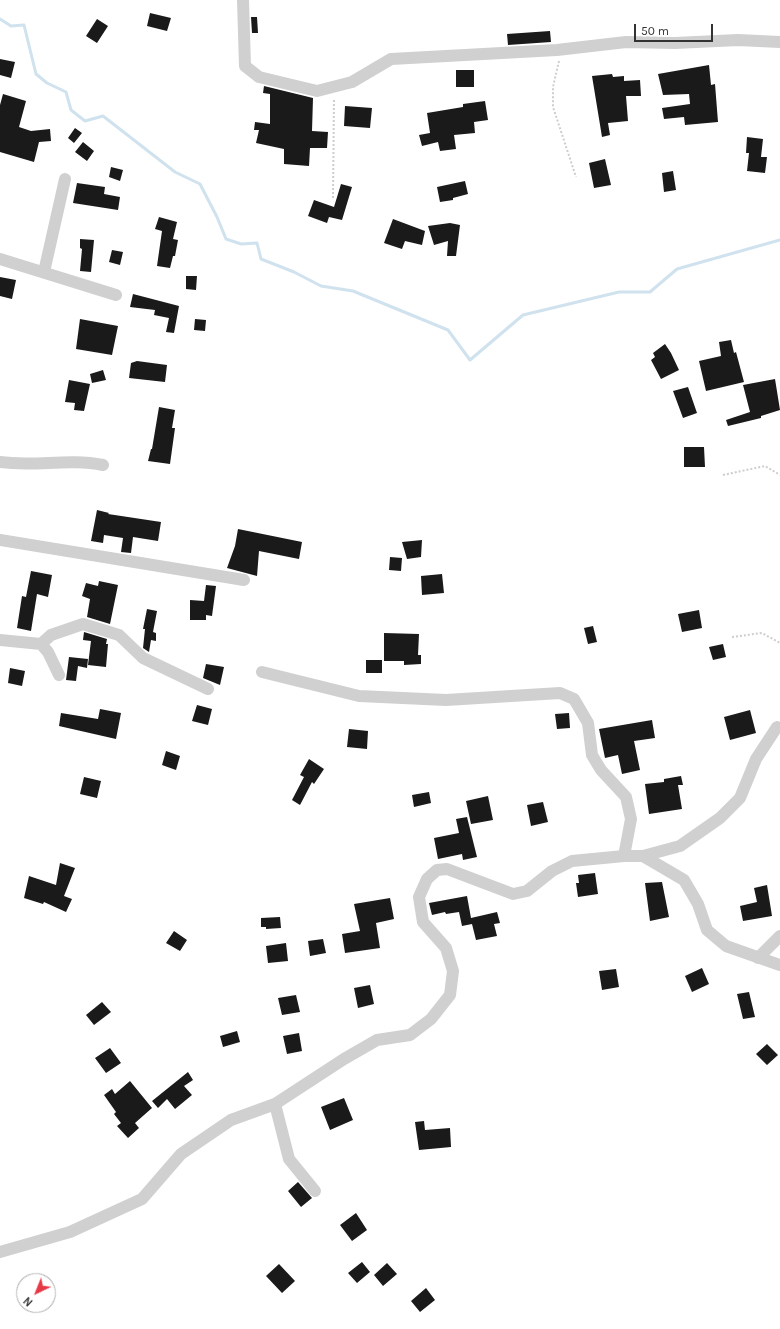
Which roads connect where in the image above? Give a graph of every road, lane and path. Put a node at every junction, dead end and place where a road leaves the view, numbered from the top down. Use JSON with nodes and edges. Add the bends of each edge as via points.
{"nodes":[{"id":1,"x":243,"y":0,"type":"edge"},
{"id":2,"x":780,"y":42,"type":"edge"},
{"id":3,"x":557,"y":50,"type":"junction"},
{"id":4,"x":333,"y":87,"type":"junction"},
{"id":5,"x":576,"y":177,"type":"dead end"},
{"id":6,"x":65,"y":178,"type":"dead end"},
{"id":7,"x":333,"y":198,"type":"dead end"},
{"id":8,"x":0,"y":259,"type":"edge"},
{"id":9,"x":44,"y":272,"type":"junction"},
{"id":10,"x":116,"y":295,"type":"dead end"},
{"id":11,"x":0,"y":462,"type":"edge"},
{"id":12,"x":103,"y":464,"type":"dead end"},
{"id":13,"x":723,"y":475,"type":"dead end"},
{"id":14,"x":780,"y":475,"type":"edge"},
{"id":15,"x":0,"y":540,"type":"edge"},
{"id":16,"x":244,"y":580,"type":"dead end"},
{"id":17,"x":732,"y":636,"type":"dead end"},
{"id":18,"x":0,"y":640,"type":"edge"},
{"id":19,"x":780,"y":643,"type":"edge"},
{"id":20,"x":41,"y":644,"type":"junction"},
{"id":21,"x":262,"y":672,"type":"dead end"},
{"id":22,"x":59,"y":675,"type":"dead end"},
{"id":23,"x":208,"y":689,"type":"dead end"},
{"id":24,"x":776,"y":727,"type":"dead end"},
{"id":25,"x":624,"y":856,"type":"junction"},
{"id":26,"x":643,"y":856,"type":"junction"},
{"id":27,"x":780,"y":936,"type":"edge"},
{"id":28,"x":758,"y":958,"type":"junction"},
{"id":29,"x":780,"y":965,"type":"edge"},
{"id":30,"x":275,"y":1104,"type":"junction"},
{"id":31,"x":315,"y":1192,"type":"dead end"},
{"id":32,"x":0,"y":1252,"type":"edge"}],
"edges":[{"from":1,"to":4,"type":"street","via":[[245,66],[266,79],[317,91]]},
{"from":2,"to":3,"type":"street","via":[[626,42]]},
{"from":3,"to":4,"type":"street","via":[[391,59],[352,82]]},
{"from":3,"to":5,"type":"path","via":[[560,63],[553,87],[553,107]]},
{"from":4,"to":7,"type":"path"},
{"from":6,"to":9,"type":"street"},
{"from":8,"to":9,"type":"street"},
{"from":9,"to":10,"type":"street"},
{"from":11,"to":12,"type":"street","via":[[18,465],[78,461]]},
{"from":13,"to":14,"type":"path","via":[[765,466]]},
{"from":15,"to":16,"type":"street"},
{"from":17,"to":19,"type":"path","via":[[762,633]]},
{"from":18,"to":20,"type":"street"},
{"from":20,"to":22,"type":"street","via":[[48,652]]},
{"from":20,"to":23,"type":"street","via":[[51,634],[83,624],[119,635],[143,658]]},
{"from":21,"to":25,"type":"street","via":[[359,696],[446,700],[560,693],[567,695],[574,699],[588,723],[592,755],[601,770],[626,797],[631,819]]},
{"from":24,"to":26,"type":"street","via":[[756,759],[740,798],[720,818],[680,846]]},
{"from":25,"to":26,"type":"street"},
{"from":25,"to":30,"type":"street","via":[[572,861],[552,871],[527,891],[513,894],[447,869],[437,870],[427,879],[419,897],[423,922],[446,948],[453,971],[450,995],[431,1019],[410,1035],[377,1040]]},
{"from":26,"to":28,"type":"street","via":[[684,880],[698,904],[707,930],[726,946]]},
{"from":27,"to":28,"type":"street"},
{"from":28,"to":29,"type":"street"},
{"from":30,"to":31,"type":"street","via":[[288,1159]]},
{"from":30,"to":32,"type":"street","via":[[231,1120],[181,1154],[142,1200],[70,1232]]}]}
